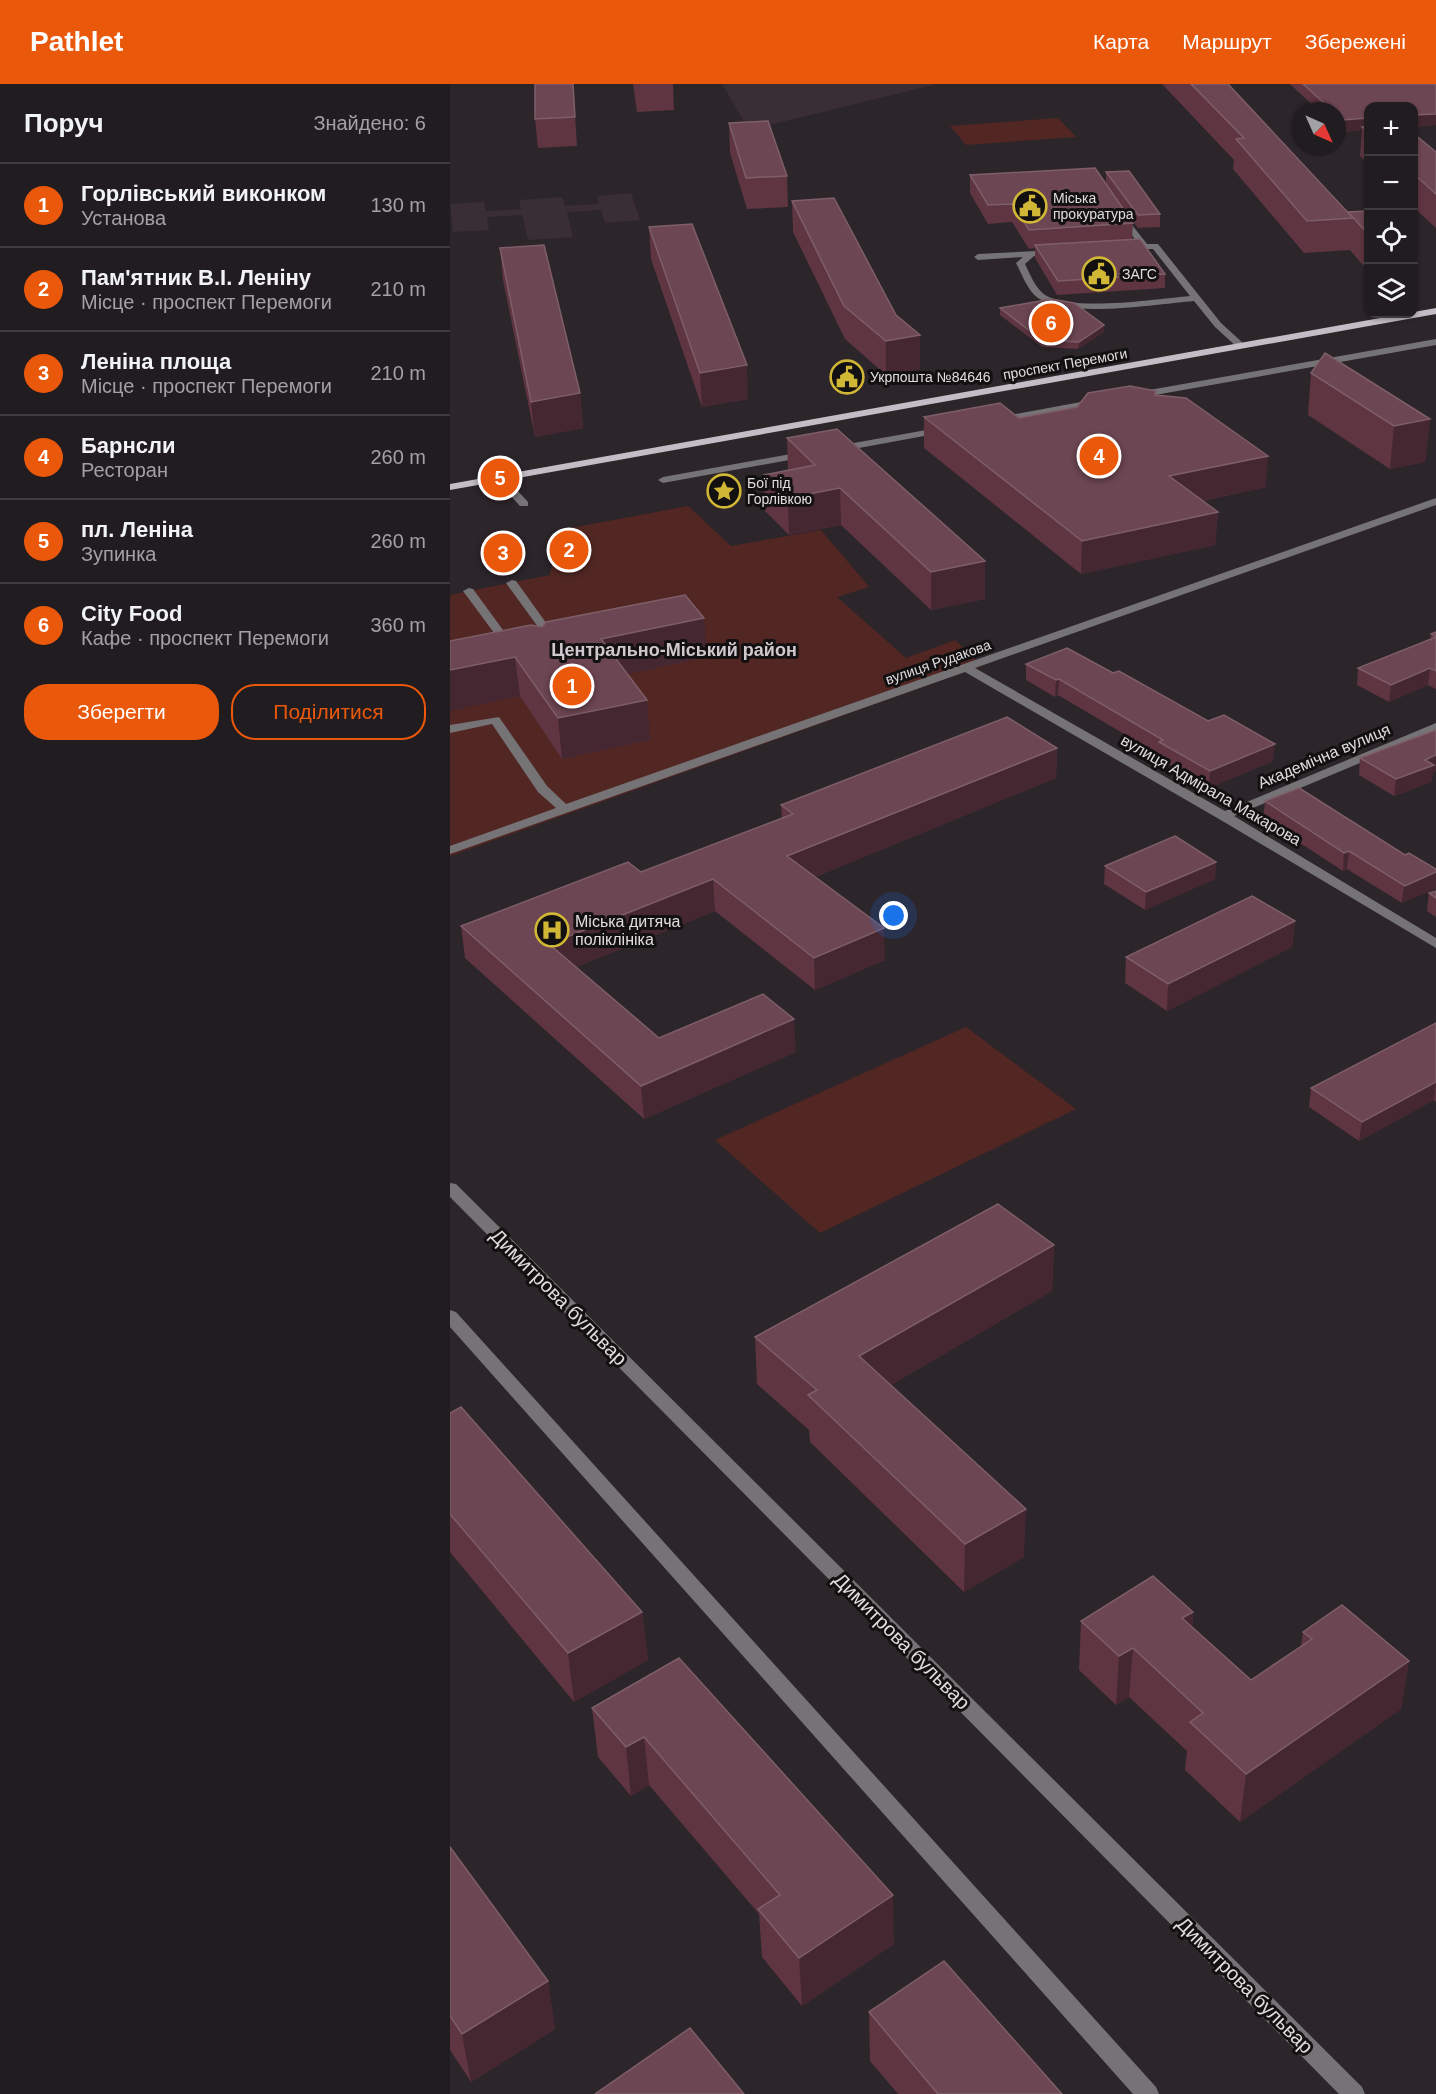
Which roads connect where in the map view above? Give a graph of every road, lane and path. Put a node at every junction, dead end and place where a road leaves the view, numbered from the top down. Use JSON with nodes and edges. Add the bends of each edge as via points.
{"nodes":[{"id":1,"x":1118,"y":210,"type":"edge"},
{"id":2,"x":1144,"y":246,"type":"junction"},
{"id":3,"x":1112,"y":248,"type":"edge"},
{"id":4,"x":1069,"y":251,"type":"edge"},
{"id":5,"x":1031,"y":254,"type":"junction"},
{"id":6,"x":978,"y":257,"type":"dead end"},
{"id":7,"x":1196,"y":298,"type":"junction"},
{"id":8,"x":1436,"y":311,"type":"edge"},
{"id":9,"x":1436,"y":342,"type":"edge"},
{"id":10,"x":1241,"y":346,"type":"junction"},
{"id":11,"x":1122,"y":398,"type":"edge"},
{"id":12,"x":1110,"y":400,"type":"edge"},
{"id":13,"x":993,"y":421,"type":"edge"},
{"id":14,"x":957,"y":427,"type":"edge"},
{"id":15,"x":828,"y":450,"type":"edge"},
{"id":16,"x":816,"y":452,"type":"edge"},
{"id":17,"x":500,"y":478,"type":"junction"},
{"id":18,"x":663,"y":480,"type":"dead end"},
{"id":19,"x":450,"y":487,"type":"edge"},
{"id":20,"x":1436,"y":501,"type":"edge"},
{"id":21,"x":524,"y":504,"type":"dead end"},
{"id":22,"x":512,"y":583,"type":"dead end"},
{"id":23,"x":469,"y":591,"type":"dead end"},
{"id":24,"x":538,"y":643,"type":"edge"},
{"id":25,"x":520,"y":646,"type":"edge"},
{"id":26,"x":967,"y":668,"type":"junction"},
{"id":27,"x":1436,"y":727,"type":"edge"},
{"id":28,"x":450,"y":729,"type":"edge"},
{"id":29,"x":565,"y":810,"type":"junction"},
{"id":30,"x":1224,"y":816,"type":"junction"},
{"id":31,"x":450,"y":850,"type":"edge"},
{"id":32,"x":1436,"y":944,"type":"edge"},
{"id":33,"x":450,"y":1188,"type":"edge"},
{"id":34,"x":450,"y":1316,"type":"edge"},
{"id":35,"x":1148,"y":2094,"type":"edge"},
{"id":36,"x":1354,"y":2094,"type":"edge"}],
"edges":[{"from":1,"to":2,"type":"street"},
{"from":2,"to":3,"type":"street"},
{"from":2,"to":7,"type":"street","via":[[1155,246]]},
{"from":4,"to":5,"type":"street"},
{"from":5,"to":6,"type":"street"},
{"from":5,"to":7,"type":"street","via":[[1020,262],[1037,291],[1056,302],[1090,305]]},
{"from":7,"to":10,"type":"street"},
{"from":8,"to":10,"type":"main road","name":"проспект Перемоги"},
{"from":9,"to":11,"type":"street"},
{"from":10,"to":17,"type":"main road","name":"проспект Перемоги"},
{"from":12,"to":13,"type":"street"},
{"from":14,"to":15,"type":"street"},
{"from":16,"to":18,"type":"street"},
{"from":17,"to":19,"type":"main road","name":"проспект Перемоги"},
{"from":17,"to":21,"type":"street"},
{"from":20,"to":26,"type":"street","name":"вулиця Рудакова"},
{"from":22,"to":24,"type":"street","via":[[554,640]]},
{"from":23,"to":25,"type":"street","via":[[511,648]]},
{"from":26,"to":29,"type":"street","name":"вулиця Рудакова"},
{"from":26,"to":30,"type":"street","name":"вулиця Адмірала Макарова"},
{"from":27,"to":30,"type":"street","name":"Академічна вулиця"},
{"from":28,"to":29,"type":"street","via":[[495,720],[542,789]]},
{"from":29,"to":31,"type":"street","name":"вулиця Рудакова"},
{"from":30,"to":32,"type":"street","name":"вулиця Адмірала Макарова"},
{"from":33,"to":36,"type":"street","name":"Димитрова бульвар"},
{"from":34,"to":35,"type":"street"}]}
